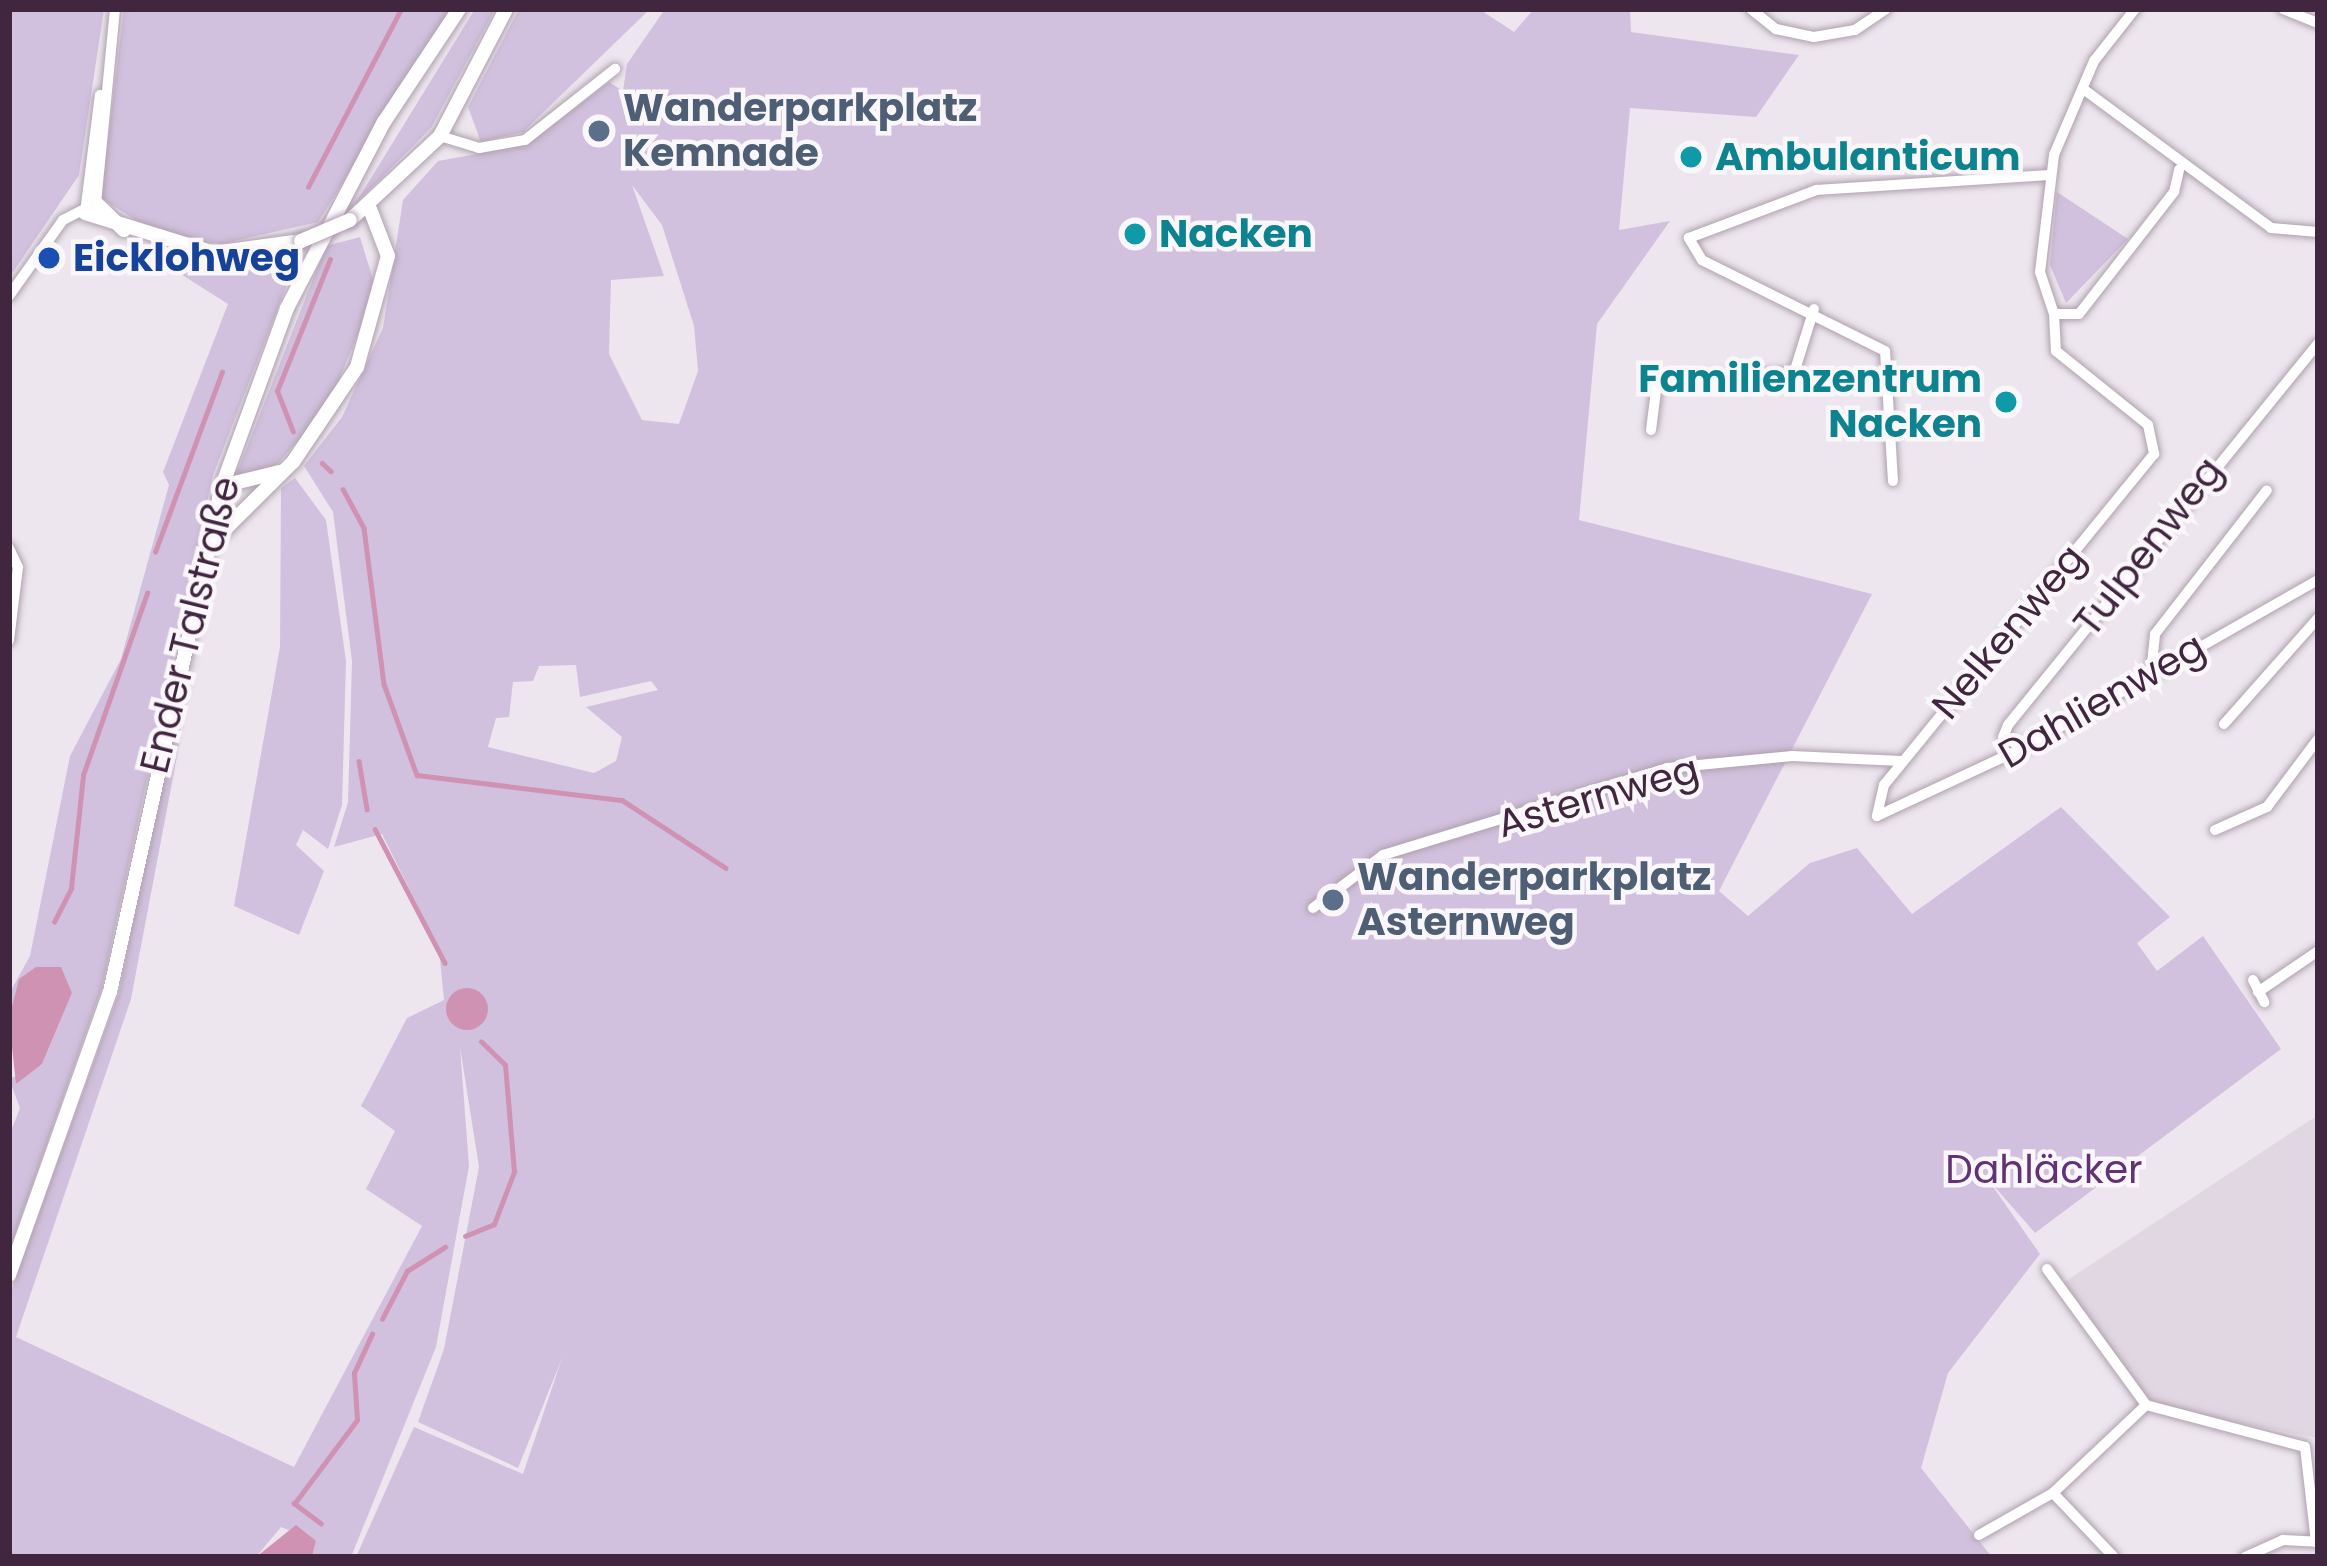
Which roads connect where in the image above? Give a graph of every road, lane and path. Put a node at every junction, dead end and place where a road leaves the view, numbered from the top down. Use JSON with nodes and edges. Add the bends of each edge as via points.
{"nodes":[{"id":1,"x":115,"y":9,"type":"edge"},
{"id":2,"x":459,"y":9,"type":"edge"},
{"id":3,"x":506,"y":9,"type":"edge"},
{"id":4,"x":1751,"y":9,"type":"edge"},
{"id":5,"x":1886,"y":9,"type":"edge"},
{"id":6,"x":2135,"y":9,"type":"edge"},
{"id":7,"x":2283,"y":9,"type":"edge"},
{"id":8,"x":2318,"y":23,"type":"edge"},
{"id":9,"x":615,"y":68,"type":"dead end"},
{"id":10,"x":2086,"y":91,"type":"junction"},
{"id":11,"x":440,"y":136,"type":"junction"},
{"id":12,"x":2179,"y":170,"type":"junction"},
{"id":13,"x":2049,"y":175,"type":"junction"},
{"id":14,"x":90,"y":208,"type":"junction"},
{"id":15,"x":370,"y":209,"type":"junction"},
{"id":16,"x":2318,"y":232,"type":"edge"},
{"id":17,"x":9,"y":296,"type":"edge"},
{"id":18,"x":1814,"y":309,"type":"junction"},
{"id":19,"x":2054,"y":314,"type":"junction"},
{"id":20,"x":2318,"y":344,"type":"edge"},
{"id":21,"x":1651,"y":430,"type":"dead end"},
{"id":22,"x":289,"y":467,"type":"junction"},
{"id":23,"x":1893,"y":481,"type":"dead end"},
{"id":24,"x":222,"y":486,"type":"junction"},
{"id":25,"x":2267,"y":490,"type":"dead end"},
{"id":26,"x":9,"y":548,"type":"edge"},
{"id":27,"x":205,"y":550,"type":"junction"},
{"id":28,"x":2318,"y":580,"type":"edge"},
{"id":29,"x":2318,"y":618,"type":"edge"},
{"id":30,"x":9,"y":640,"type":"edge"},
{"id":31,"x":2151,"y":673,"type":"junction"},
{"id":32,"x":2224,"y":724,"type":"dead end"},
{"id":33,"x":2318,"y":740,"type":"edge"},
{"id":34,"x":2025,"y":747,"type":"junction"},
{"id":35,"x":1904,"y":760,"type":"junction"},
{"id":36,"x":1885,"y":820,"type":"joint"},
{"id":37,"x":2215,"y":830,"type":"dead end"},
{"id":38,"x":1313,"y":908,"type":"dead end"},
{"id":39,"x":2318,"y":950,"type":"edge"},
{"id":40,"x":2258,"y":991,"type":"dead end"},
{"id":41,"x":2047,"y":1269,"type":"dead end"},
{"id":42,"x":9,"y":1275,"type":"edge"},
{"id":43,"x":2146,"y":1405,"type":"junction"},
{"id":44,"x":2053,"y":1493,"type":"junction"},
{"id":45,"x":1979,"y":1535,"type":"dead end"},
{"id":46,"x":2317,"y":1542,"type":"edge"},
{"id":47,"x":2114,"y":1557,"type":"edge"},
{"id":48,"x":2245,"y":1557,"type":"edge"}],
"edges":[{"from":1,"to":14,"type":"street"},
{"from":2,"to":24,"type":"main road","name":"Ender Talstraße","via":[[384,122],[286,308]]},
{"from":3,"to":11,"type":"main road"},
{"from":4,"to":5,"type":"street","via":[[1814,37],[1855,30]]},
{"from":6,"to":10,"type":"street","via":[[2094,61]]},
{"from":7,"to":8,"type":"street"},
{"from":9,"to":11,"type":"street","via":[[525,140],[479,148]]},
{"from":10,"to":12,"type":"street"},
{"from":10,"to":13,"type":"street"},
{"from":11,"to":15,"type":"main road"},
{"from":12,"to":16,"type":"street","via":[[2271,228]]},
{"from":12,"to":19,"type":"street","via":[[2174,192],[2079,314]]},
{"from":13,"to":18,"type":"street","via":[[1816,190],[1689,238],[1702,260]]},
{"from":13,"to":19,"type":"street","via":[[2040,272]]},
{"from":14,"to":15,"type":"main road","bridge":true,"via":[[124,230],[214,253],[301,241]]},
{"from":14,"to":17,"type":"street","via":[[63,220]]},
{"from":15,"to":22,"type":"main road","via":[[388,256],[380,305],[329,417]]},
{"from":18,"to":21,"type":"street","via":[[1794,373],[1657,382]]},
{"from":18,"to":23,"type":"street","via":[[1890,358]]},
{"from":19,"to":35,"type":"street","name":"Nelkenweg","via":[[2056,351],[2156,444]]},
{"from":20,"to":34,"type":"street","name":"Tulpenweg","via":[[2008,725],[2003,737]]},
{"from":22,"to":24,"type":"main road"},
{"from":22,"to":27,"type":"main road"},
{"from":24,"to":27,"type":"main road","name":"Ender Talstraße"},
{"from":25,"to":31,"type":"street","via":[[2155,634]]},
{"from":26,"to":30,"type":"street","via":[[18,567]]},
{"from":27,"to":42,"type":"main road","name":"Ender Talstraße","via":[[110,992]]},
{"from":28,"to":31,"type":"street","name":"Dahlienweg"},
{"from":29,"to":32,"type":"street"},
{"from":31,"to":34,"type":"street","name":"Dahlienweg"},
{"from":33,"to":37,"type":"street","via":[[2266,807]]},
{"from":34,"to":36,"type":"street","name":"Dahlienweg"},
{"from":35,"to":36,"type":"street","name":"Nelkenweg","via":[[1875,799]]},
{"from":35,"to":38,"type":"street","name":"Asternweg","via":[[1667,768],[1383,855]]},
{"from":39,"to":40,"type":"street"},
{"from":41,"to":43,"type":"street"},
{"from":43,"to":44,"type":"street"},
{"from":43,"to":46,"type":"street","via":[[2305,1447]]},
{"from":44,"to":45,"type":"street"},
{"from":44,"to":47,"type":"street"},
{"from":46,"to":48,"type":"street","via":[[2283,1540]]}]}
